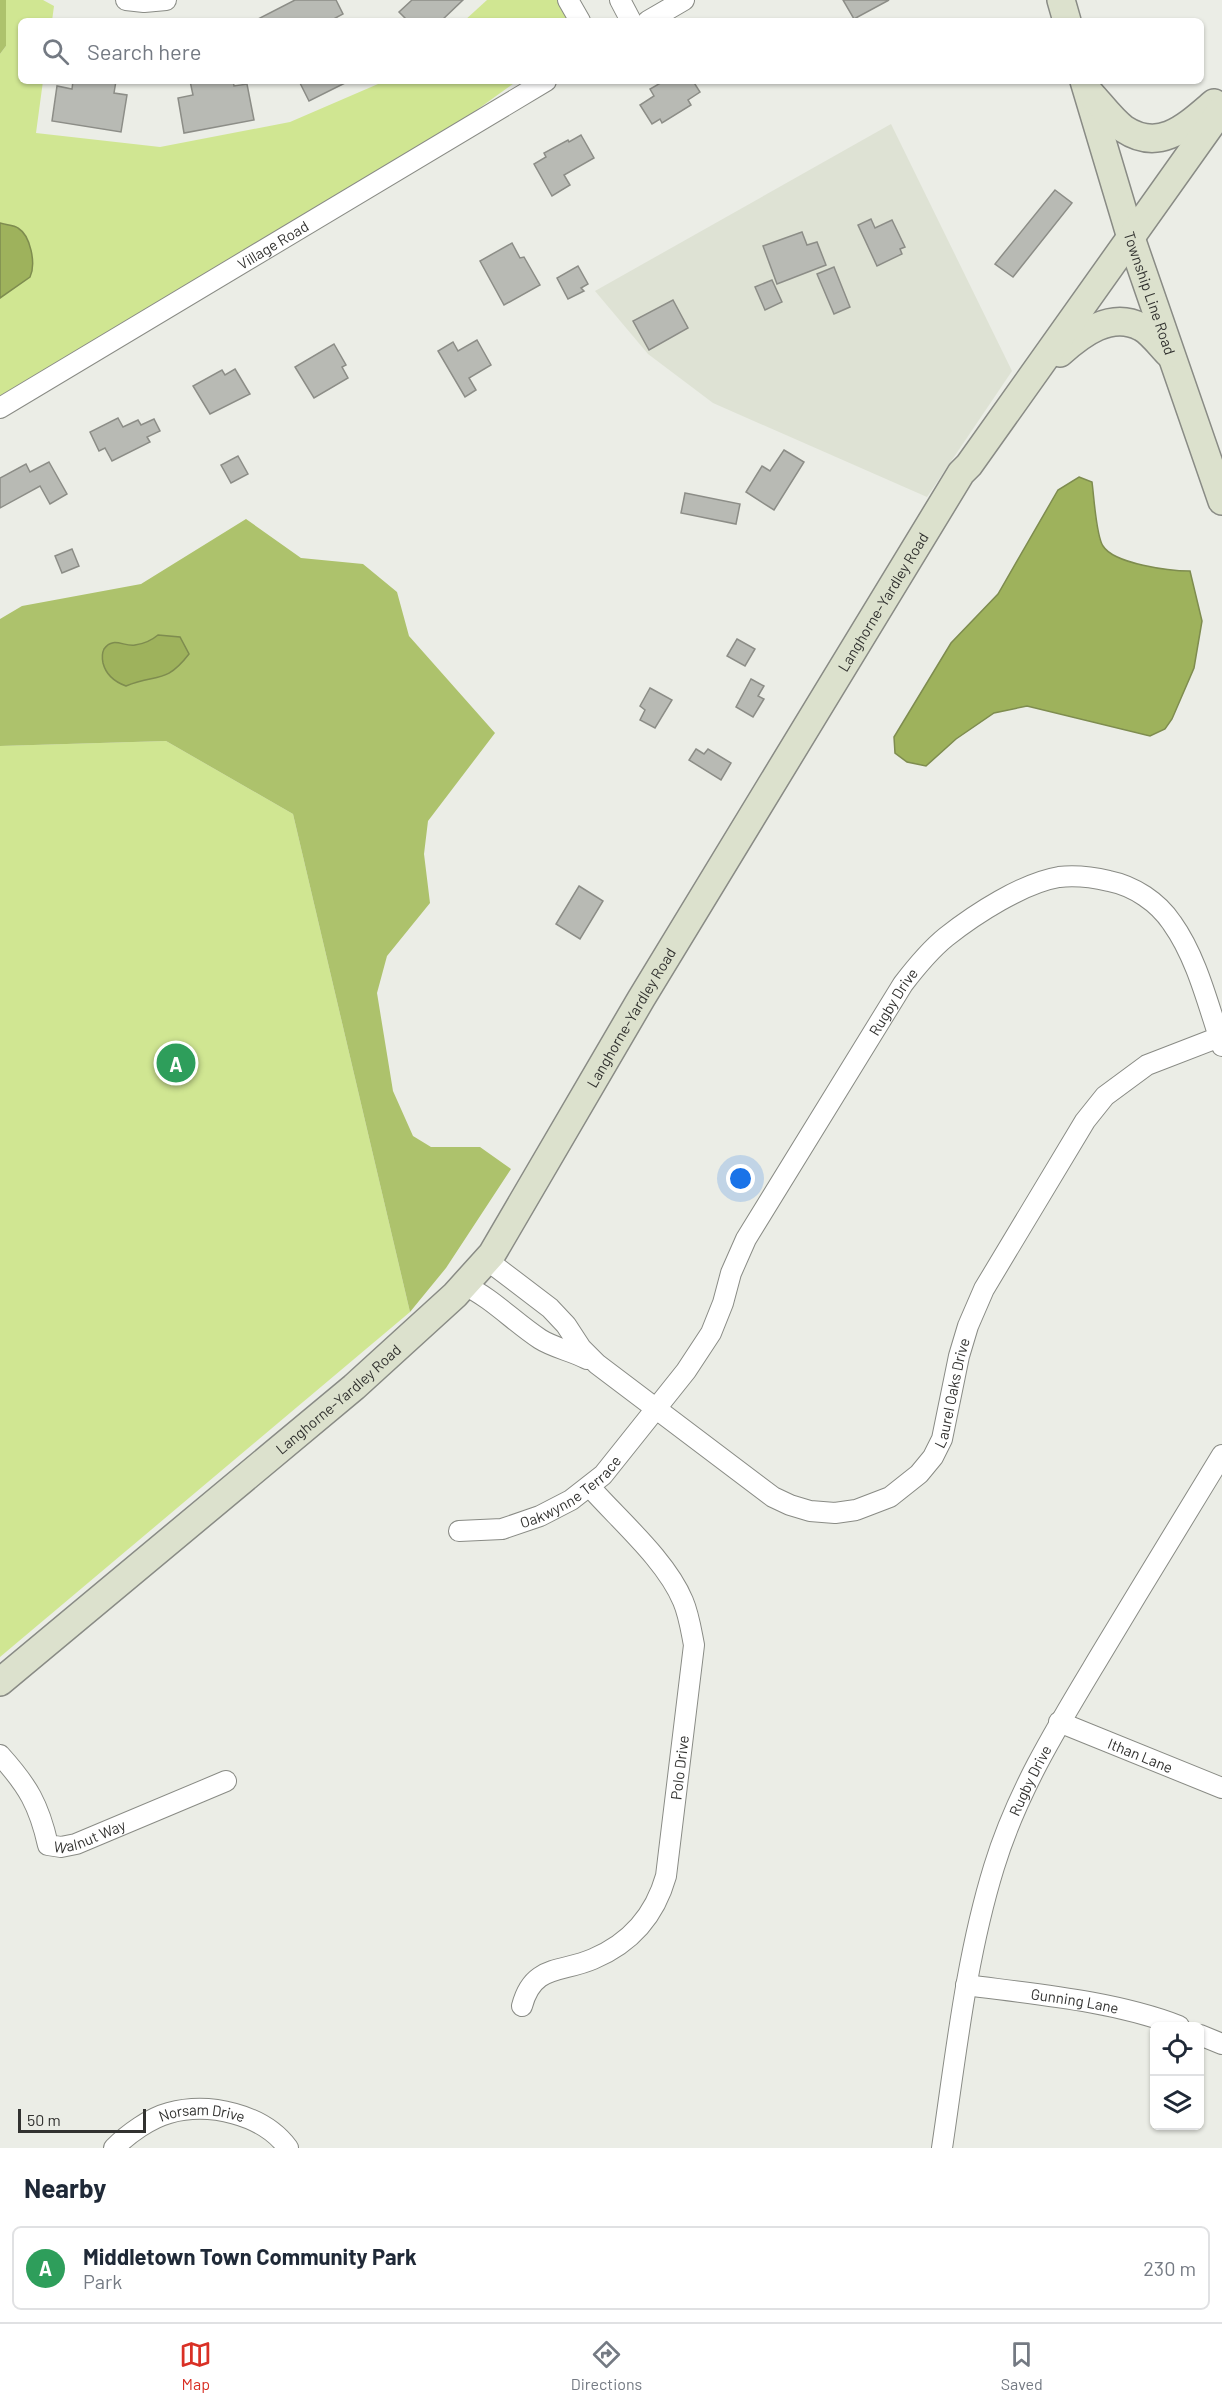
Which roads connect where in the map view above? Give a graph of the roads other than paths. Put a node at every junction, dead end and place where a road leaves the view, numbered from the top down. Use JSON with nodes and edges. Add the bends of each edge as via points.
{"nodes":[{"id":1,"x":126,"y":0,"type":"edge"},
{"id":2,"x":166,"y":0,"type":"edge"},
{"id":3,"x":568,"y":0,"type":"edge"},
{"id":4,"x":620,"y":0,"type":"edge"},
{"id":5,"x":684,"y":0,"type":"edge"},
{"id":6,"x":1060,"y":0,"type":"edge"},
{"id":7,"x":578,"y":18,"type":"edge"},
{"id":8,"x":629,"y":18,"type":"edge"},
{"id":9,"x":653,"y":18,"type":"edge"},
{"id":10,"x":1066,"y":18,"type":"edge"},
{"id":11,"x":541,"y":84,"type":"edge"},
{"id":12,"x":1086,"y":85,"type":"edge"},
{"id":13,"x":1222,"y":97,"type":"edge"},
{"id":14,"x":1222,"y":109,"type":"edge"},
{"id":15,"x":1131,"y":238,"type":"junction"},
{"id":16,"x":1173,"y":358,"type":"junction"},
{"id":17,"x":1031,"y":377,"type":"junction"},
{"id":18,"x":0,"y":408,"type":"edge"},
{"id":19,"x":1222,"y":501,"type":"edge"},
{"id":20,"x":1221,"y":1040,"type":"edge"},
{"id":21,"x":487,"y":1260,"type":"junction"},
{"id":22,"x":464,"y":1286,"type":"junction"},
{"id":23,"x":597,"y":1364,"type":"junction"},
{"id":24,"x":656,"y":1409,"type":"junction"},
{"id":25,"x":1222,"y":1455,"type":"edge"},
{"id":26,"x":590,"y":1487,"type":"junction"},
{"id":27,"x":459,"y":1531,"type":"dead end"},
{"id":28,"x":0,"y":1682,"type":"edge"},
{"id":29,"x":1059,"y":1722,"type":"junction"},
{"id":30,"x":0,"y":1755,"type":"edge"},
{"id":31,"x":226,"y":1781,"type":"dead end"},
{"id":32,"x":1222,"y":1788,"type":"edge"},
{"id":33,"x":966,"y":1984,"type":"junction"},
{"id":34,"x":522,"y":2006,"type":"dead end"},
{"id":35,"x":1165,"y":2022,"type":"edge"},
{"id":36,"x":1204,"y":2037,"type":"edge"},
{"id":37,"x":1222,"y":2044,"type":"edge"},
{"id":38,"x":114,"y":2148,"type":"edge"},
{"id":39,"x":288,"y":2148,"type":"edge"},
{"id":40,"x":942,"y":2148,"type":"edge"}],
"edges":[{"from":1,"to":2,"type":"street"},
{"from":3,"to":7,"type":"street"},
{"from":4,"to":8,"type":"street"},
{"from":5,"to":9,"type":"street"},
{"from":6,"to":10,"type":"main road"},
{"from":11,"to":18,"type":"street","name":"Village Road"},
{"from":12,"to":13,"type":"main road","via":[[1123,128],[1158,139],[1172,135]]},
{"from":12,"to":15,"type":"main road","name":"Township Line Road"},
{"from":14,"to":15,"type":"main road","name":"Langhorne-Yardley Road"},
{"from":15,"to":16,"type":"main road","name":"Township Line Road"},
{"from":15,"to":17,"type":"main road","name":"Langhorne-Yardley Road"},
{"from":16,"to":17,"type":"main road","via":[[1142,327],[1114,323],[1083,332]]},
{"from":16,"to":19,"type":"main road","name":"Township Line Road"},
{"from":17,"to":21,"type":"main road","name":"Langhorne-Yardley Road","via":[[933,516]]},
{"from":20,"to":24,"type":"street","name":"Laurel Oaks Drive","via":[[1147,1065],[1105,1096],[1085,1121],[984,1288],[959,1356],[938,1448],[919,1474],[890,1497],[836,1513],[790,1505],[747,1479]]},
{"from":20,"to":24,"type":"street","name":"Rugby Drive","via":[[1186,947],[1172,922],[1139,892],[1086,876],[1043,881],[970,920],[925,957],[896,994],[746,1239],[711,1333]]},
{"from":21,"to":22,"type":"main road","name":"Langhorne-Yardley Road"},
{"from":21,"to":23,"type":"street","name":"Laurel Oaks Drive","via":[[550,1308]]},
{"from":22,"to":23,"type":"street","name":"Laurel Oaks Drive","via":[[487,1298],[541,1339]]},
{"from":22,"to":28,"type":"main road","name":"Langhorne-Yardley Road","via":[[354,1387]]},
{"from":23,"to":24,"type":"street","name":"Laurel Oaks Drive"},
{"from":24,"to":26,"type":"street","name":"Oakwynne Terrace"},
{"from":25,"to":29,"type":"street","name":"Rugby Drive"},
{"from":26,"to":27,"type":"street","name":"Oakwynne Terrace","via":[[524,1522],[501,1529]]},
{"from":26,"to":34,"type":"street","name":"Polo Drive","via":[[658,1561],[688,1614],[694,1645],[666,1876],[652,1912],[629,1938],[593,1959],[551,1970],[525,1993]]},
{"from":29,"to":32,"type":"street","name":"Ithan Lane"},
{"from":29,"to":33,"type":"street","name":"Rugby Drive","via":[[1030,1776],[994,1866]]},
{"from":30,"to":31,"type":"street","name":"Walnut Way","via":[[31,1793],[48,1845],[61,1847]]},
{"from":33,"to":35,"type":"street","name":"Gunning Lane","via":[[1065,1999]]},
{"from":33,"to":40,"type":"street","name":"Rugby Drive"},
{"from":36,"to":37,"type":"street"},
{"from":38,"to":39,"type":"street","name":"Norsam Drive","via":[[168,2113],[217,2110],[264,2126]]}]}
